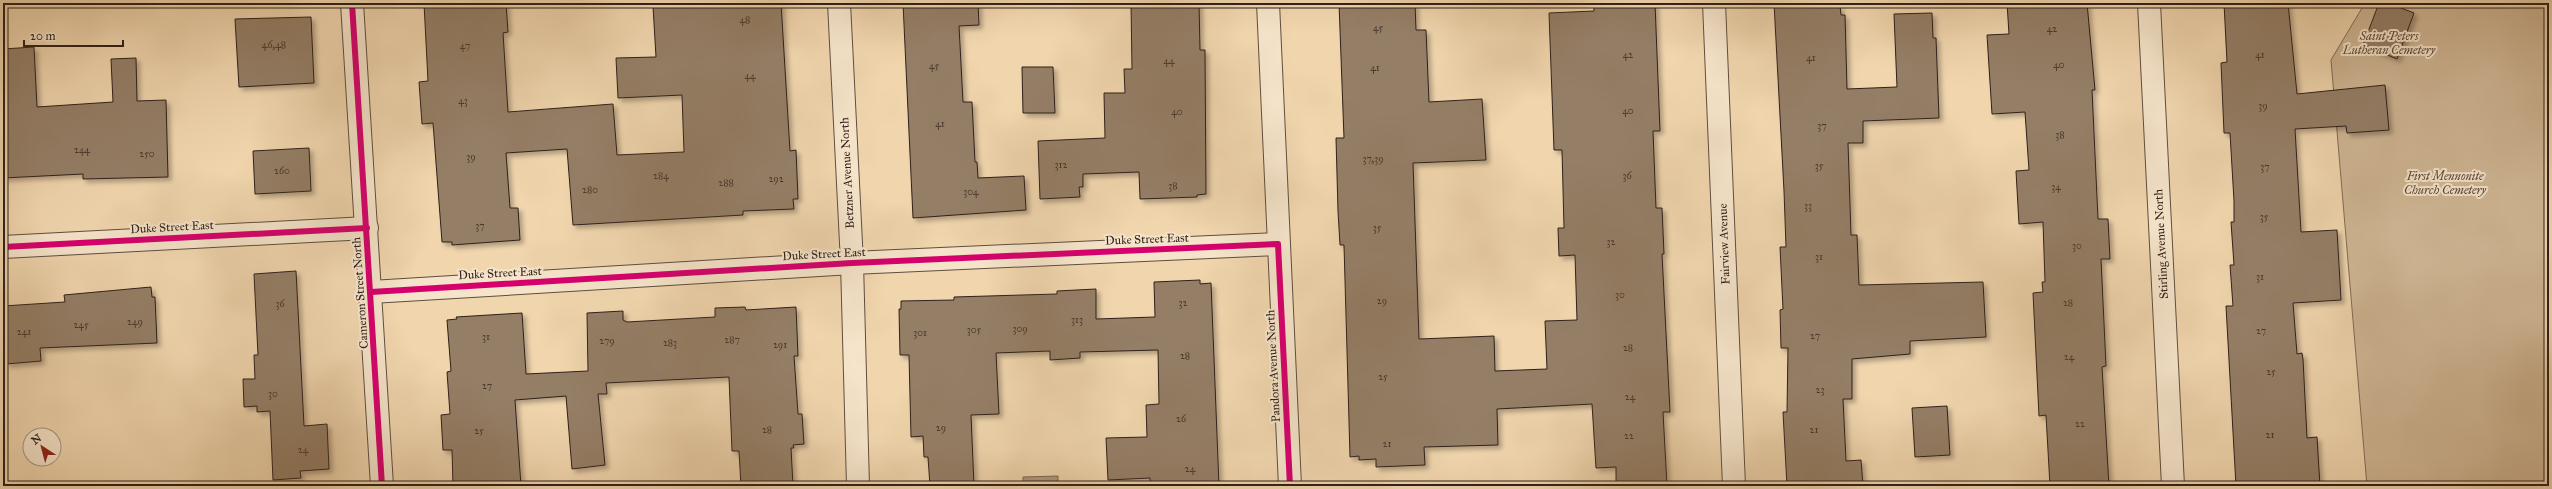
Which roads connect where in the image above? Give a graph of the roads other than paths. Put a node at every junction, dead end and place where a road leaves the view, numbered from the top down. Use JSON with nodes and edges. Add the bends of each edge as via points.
{"nodes":[{"id":1,"x":352,"y":3,"type":"edge"},
{"id":2,"x":839,"y":3,"type":"edge"},
{"id":3,"x":1268,"y":3,"type":"edge"},
{"id":4,"x":1714,"y":3,"type":"edge"},
{"id":5,"x":2149,"y":3,"type":"edge"},
{"id":6,"x":367,"y":228,"type":"junction"},
{"id":7,"x":1278,"y":244,"type":"junction"},
{"id":8,"x":3,"y":247,"type":"edge"},
{"id":9,"x":852,"y":263,"type":"junction"},
{"id":10,"x":371,"y":292,"type":"junction"},
{"id":11,"x":382,"y":486,"type":"edge"},
{"id":12,"x":858,"y":486,"type":"edge"},
{"id":13,"x":1290,"y":486,"type":"edge"},
{"id":14,"x":1734,"y":486,"type":"edge"},
{"id":15,"x":2173,"y":486,"type":"edge"}],
"edges":[{"from":1,"to":6,"type":"street","name":"Cameron Street North"},
{"from":2,"to":9,"type":"street","name":"Betzner Avenue North"},
{"from":3,"to":7,"type":"street","name":"Pandora Avenue North"},
{"from":4,"to":14,"type":"street","name":"Fairview Avenue"},
{"from":5,"to":15,"type":"street","name":"Stirling Avenue North"},
{"from":6,"to":8,"type":"street","name":"Duke Street East"},
{"from":6,"to":10,"type":"street","name":"Cameron Street North"},
{"from":7,"to":9,"type":"street","name":"Duke Street East"},
{"from":7,"to":13,"type":"street","name":"Pandora Avenue North"},
{"from":9,"to":10,"type":"street","name":"Duke Street East"},
{"from":9,"to":12,"type":"street","name":"Betzner Avenue North"},
{"from":10,"to":11,"type":"street","name":"Cameron Street North"}]}
